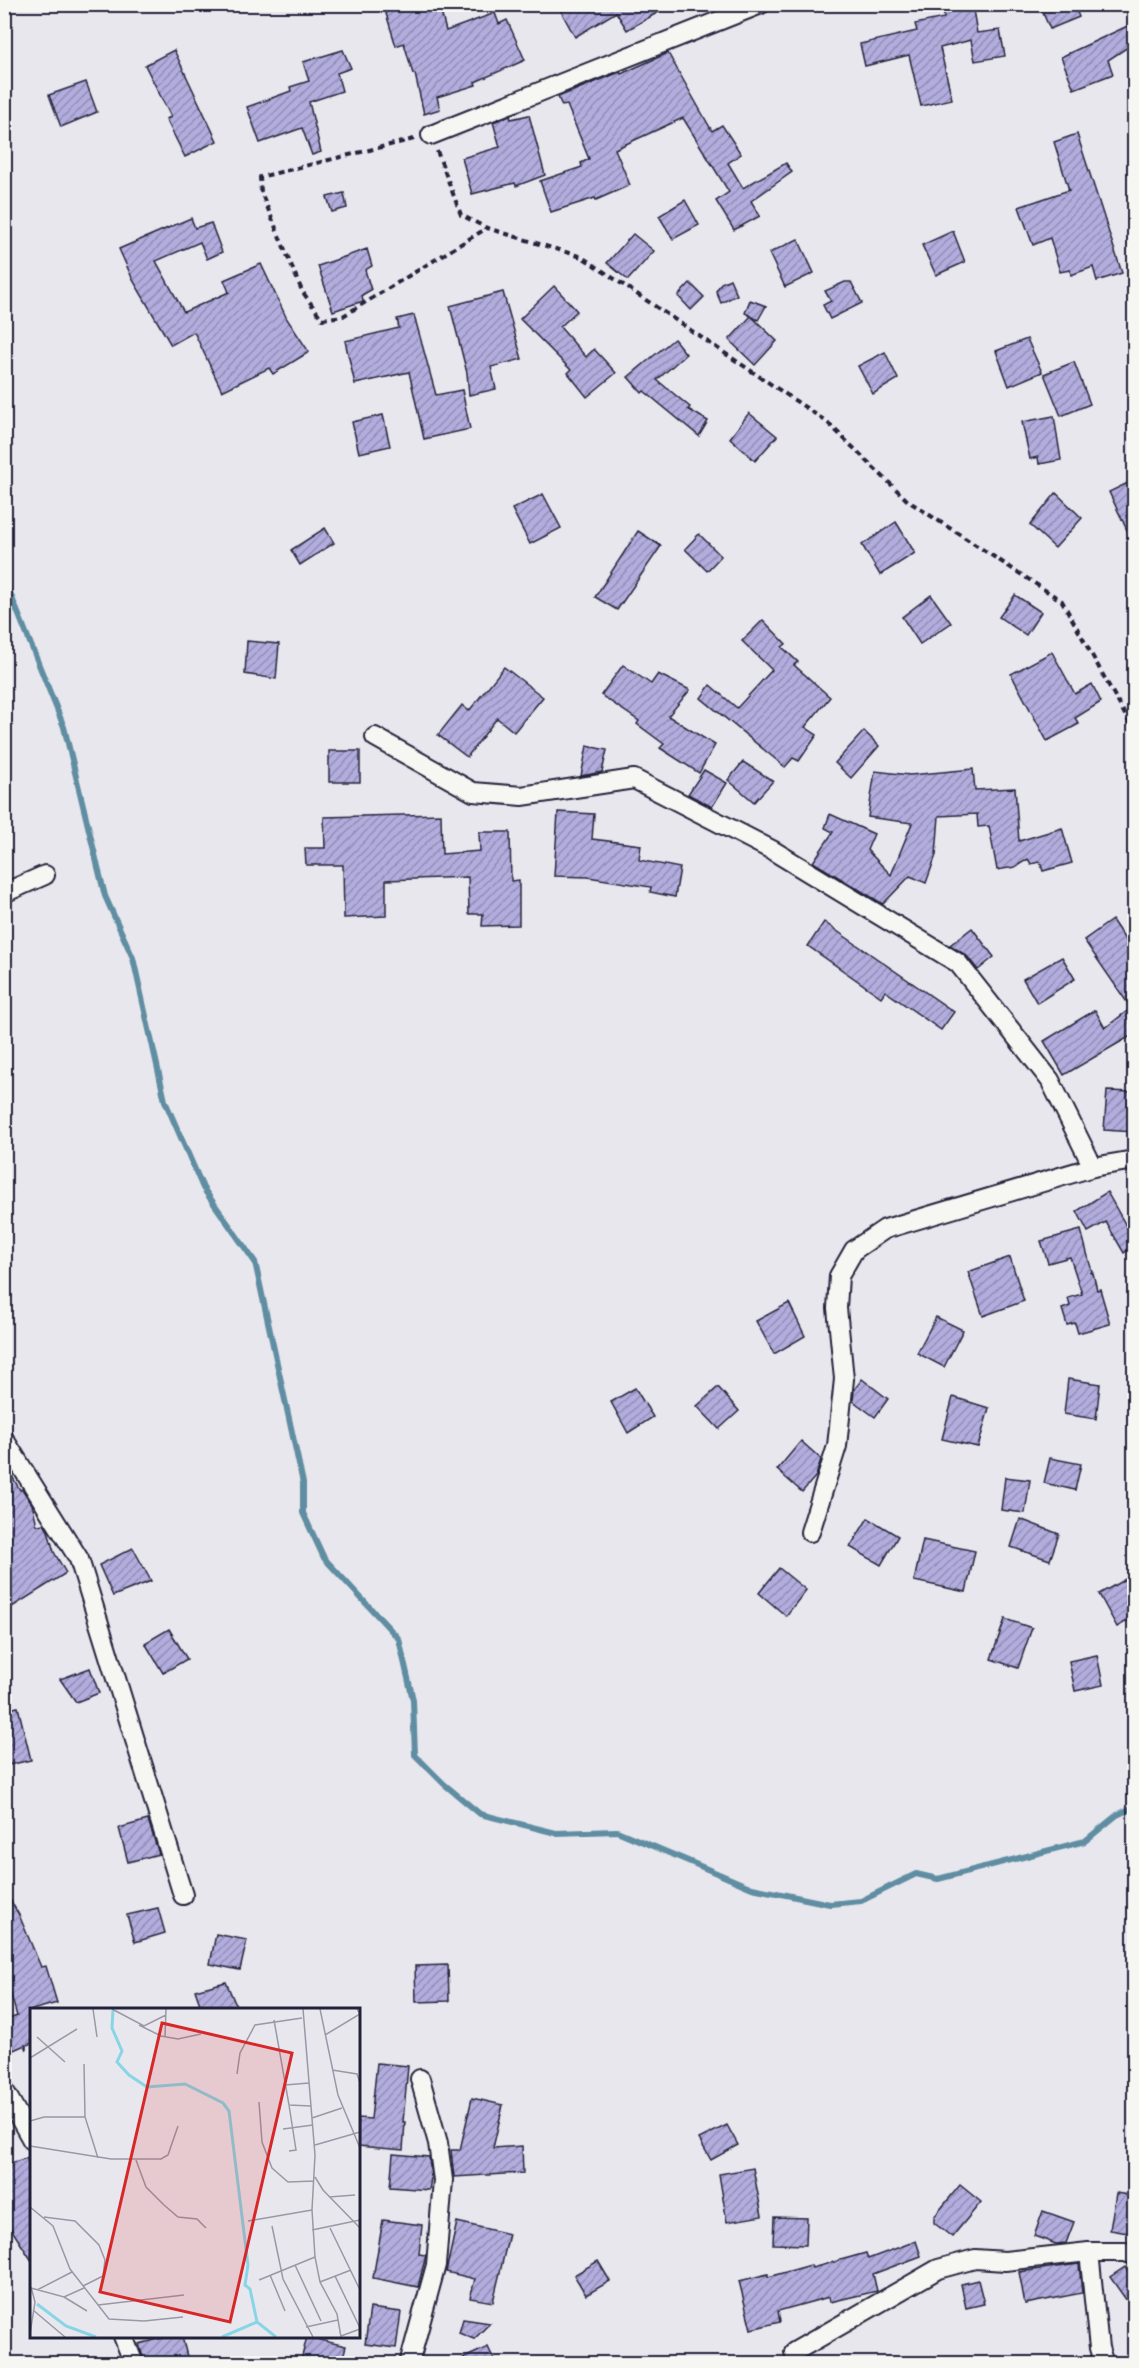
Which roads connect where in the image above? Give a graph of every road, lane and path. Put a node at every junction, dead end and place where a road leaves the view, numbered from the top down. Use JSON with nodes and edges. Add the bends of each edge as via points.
{"nodes":[{"id":1,"x":761,"y":4,"type":"edge"},
{"id":2,"x":431,"y":135,"type":"junction"},
{"id":3,"x":487,"y":228,"type":"junction"},
{"id":4,"x":1134,"y":731,"type":"edge"},
{"id":5,"x":375,"y":737,"type":"dead end"},
{"id":6,"x":45,"y":875,"type":"dead end"},
{"id":7,"x":4,"y":893,"type":"edge"},
{"id":8,"x":1134,"y":1160,"type":"edge"},
{"id":9,"x":1094,"y":1167,"type":"junction"},
{"id":10,"x":4,"y":1439,"type":"edge"},
{"id":11,"x":810,"y":1532,"type":"dead end"},
{"id":12,"x":183,"y":1895,"type":"dead end"},
{"id":13,"x":420,"y":2079,"type":"dead end"},
{"id":14,"x":4,"y":2090,"type":"edge"},
{"id":15,"x":30,"y":2136,"type":"edge"},
{"id":16,"x":1089,"y":2252,"type":"junction"},
{"id":17,"x":1134,"y":2255,"type":"edge"},
{"id":18,"x":123,"y":2338,"type":"edge"},
{"id":19,"x":794,"y":2352,"type":"dead end"},
{"id":20,"x":134,"y":2364,"type":"edge"},
{"id":21,"x":409,"y":2364,"type":"edge"},
{"id":22,"x":1104,"y":2364,"type":"edge"}],
"edges":[{"from":1,"to":2,"type":"street"},
{"from":2,"to":3,"type":"path","via":[[461,215]]},
{"from":2,"to":3,"type":"path","via":[[260,177],[261,192],[302,291],[322,319],[343,316]]},
{"from":3,"to":4,"type":"path","via":[[582,256],[827,422],[908,501],[1062,601]]},
{"from":5,"to":9,"type":"street","via":[[473,792],[522,796],[634,779],[772,850],[958,963],[1050,1080]]},
{"from":6,"to":7,"type":"street"},
{"from":8,"to":9,"type":"street"},
{"from":9,"to":11,"type":"street","via":[[885,1229],[854,1250],[839,1276],[837,1308],[844,1379],[837,1446]]},
{"from":10,"to":12,"type":"street","via":[[79,1559]]},
{"from":13,"to":21,"type":"street","via":[[438,2143],[443,2180],[436,2265]]},
{"from":14,"to":15,"type":"street"},
{"from":16,"to":17,"type":"street"},
{"from":16,"to":19,"type":"street","via":[[1005,2261],[975,2259],[938,2269]]},
{"from":16,"to":22,"type":"street"},
{"from":18,"to":20,"type":"street"}]}
